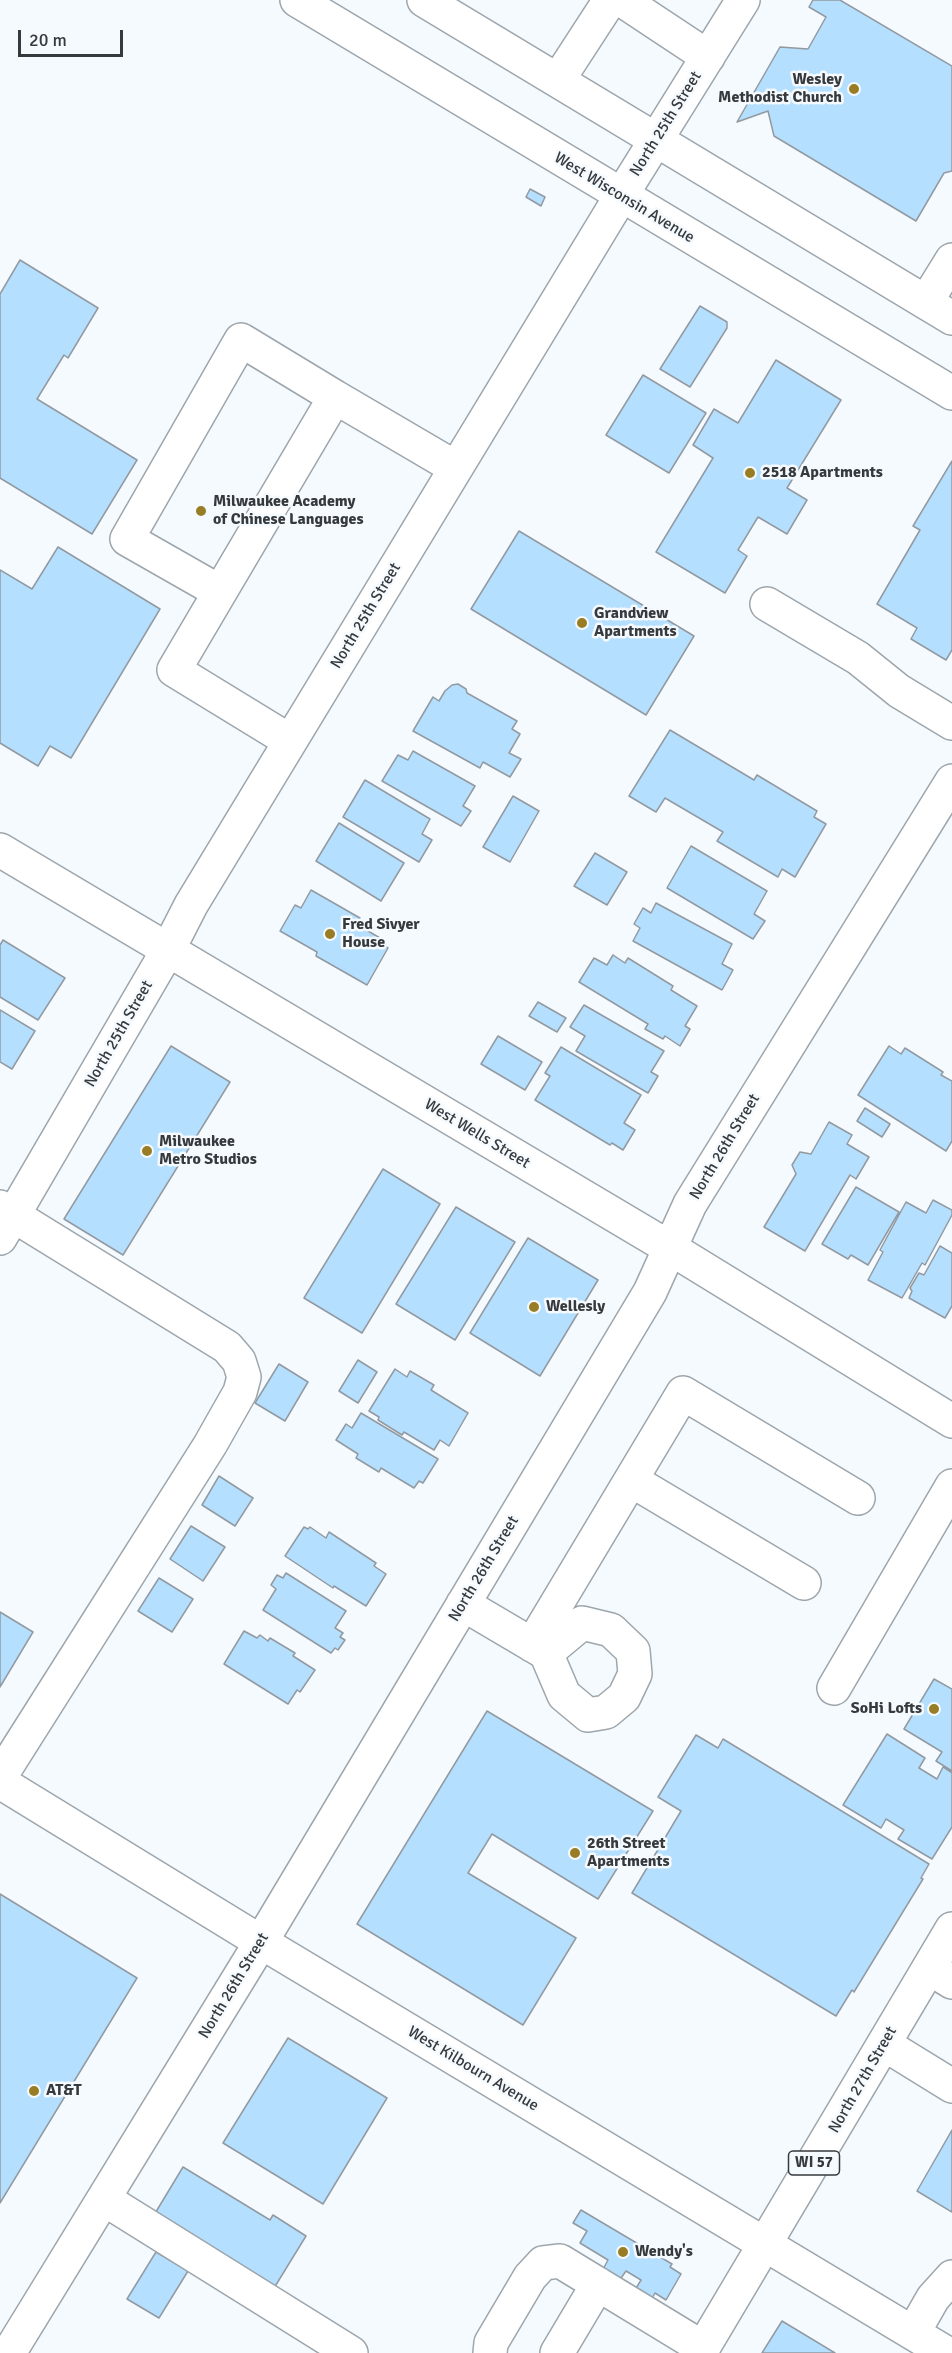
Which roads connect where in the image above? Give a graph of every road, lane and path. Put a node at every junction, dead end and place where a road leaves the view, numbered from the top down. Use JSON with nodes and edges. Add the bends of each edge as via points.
{"nodes":[{"id":1,"x":297,"y":0,"type":"edge"},
{"id":2,"x":424,"y":0,"type":"edge"},
{"id":3,"x":610,"y":0,"type":"edge"},
{"id":4,"x":622,"y":0,"type":"edge"},
{"id":5,"x":743,"y":0,"type":"edge"},
{"id":6,"x":708,"y":57,"type":"junction"},
{"id":7,"x":558,"y":80,"type":"junction"},
{"id":8,"x":657,"y":139,"type":"junction"},
{"id":9,"x":621,"y":196,"type":"junction"},
{"id":10,"x":952,"y":260,"type":"edge"},
{"id":11,"x":939,"y":310,"type":"edge"},
{"id":12,"x":952,"y":393,"type":"edge"},
{"id":13,"x":335,"y":397,"type":"junction"},
{"id":14,"x":456,"y":468,"type":"junction"},
{"id":15,"x":220,"y":592,"type":"junction"},
{"id":16,"x":767,"y":604,"type":"dead end"},
{"id":17,"x":952,"y":723,"type":"edge"},
{"id":18,"x":290,"y":741,"type":"junction"},
{"id":19,"x":952,"y":781,"type":"edge"},
{"id":20,"x":0,"y":850,"type":"edge"},
{"id":21,"x":168,"y":950,"type":"junction"},
{"id":22,"x":5,"y":1220,"type":"edge"},
{"id":23,"x":670,"y":1248,"type":"junction"},
{"id":24,"x":952,"y":1421,"type":"edge"},
{"id":25,"x":631,"y":1480,"type":"junction"},
{"id":26,"x":952,"y":1486,"type":"edge"},
{"id":27,"x":858,"y":1498,"type":"dead end"},
{"id":28,"x":804,"y":1583,"type":"dead end"},
{"id":29,"x":463,"y":1604,"type":"junction"},
{"id":30,"x":834,"y":1688,"type":"dead end"},
{"id":31,"x":0,"y":1777,"type":"edge"},
{"id":32,"x":0,"y":1782,"type":"edge"},
{"id":33,"x":952,"y":1929,"type":"edge"},
{"id":34,"x":261,"y":1942,"type":"junction"},
{"id":35,"x":940,"y":1975,"type":"edge"},
{"id":36,"x":884,"y":2044,"type":"junction"},
{"id":37,"x":952,"y":2086,"type":"edge"},
{"id":38,"x":104,"y":2199,"type":"junction"},
{"id":39,"x":766,"y":2244,"type":"junction"},
{"id":40,"x":598,"y":2284,"type":"junction"},
{"id":41,"x":944,"y":2285,"type":"edge"},
{"id":42,"x":913,"y":2333,"type":"junction"},
{"id":43,"x":701,"y":2350,"type":"edge"},
{"id":44,"x":9,"y":2353,"type":"edge"},
{"id":45,"x":351,"y":2353,"type":"edge"},
{"id":46,"x":490,"y":2353,"type":"edge"},
{"id":47,"x":557,"y":2353,"type":"edge"},
{"id":48,"x":946,"y":2353,"type":"edge"}],
"edges":[{"from":1,"to":9,"type":"street","name":"West Wisconsin Avenue"},
{"from":2,"to":7,"type":"street"},
{"from":3,"to":7,"type":"street"},
{"from":4,"to":6,"type":"street"},
{"from":5,"to":6,"type":"street","name":"North 25th Street"},
{"from":6,"to":8,"type":"street","name":"North 25th Street"},
{"from":7,"to":8,"type":"street"},
{"from":8,"to":9,"type":"street","name":"North 25th Street"},
{"from":8,"to":11,"type":"street"},
{"from":9,"to":12,"type":"street","name":"West Wisconsin Avenue"},
{"from":9,"to":14,"type":"street","name":"North 25th Street"},
{"from":10,"to":11,"type":"street"},
{"from":13,"to":14,"type":"street"},
{"from":13,"to":15,"type":"street"},
{"from":13,"to":15,"type":"street","via":[[241,340],[127,539]]},
{"from":14,"to":18,"type":"street","name":"North 25th Street"},
{"from":15,"to":18,"type":"street","via":[[174,669]]},
{"from":16,"to":17,"type":"street","via":[[858,658],[898,691]]},
{"from":18,"to":21,"type":"street","name":"North 25th Street"},
{"from":19,"to":23,"type":"street","name":"North 26th Street","via":[[690,1204]]},
{"from":20,"to":21,"type":"street","name":"West Wells Street"},
{"from":21,"to":22,"type":"street","name":"North 25th Street"},
{"from":21,"to":23,"type":"street","name":"West Wells Street"},
{"from":22,"to":31,"type":"street","via":[[227,1347],[239,1361],[244,1377],[240,1392],[210,1445]]},
{"from":23,"to":24,"type":"street","name":"West Wells Street"},
{"from":23,"to":29,"type":"street","name":"North 26th Street","via":[[650,1292]]},
{"from":25,"to":27,"type":"street","via":[[683,1393]]},
{"from":25,"to":28,"type":"street"},
{"from":25,"to":29,"type":"street","via":[[539,1649]]},
{"from":26,"to":30,"type":"street"},
{"from":29,"to":34,"type":"street","name":"North 26th Street"},
{"from":32,"to":34,"type":"street","name":"West Kilbourn Avenue"},
{"from":33,"to":35,"type":"street","name":"North 27th Street","number":"WI 57"},
{"from":34,"to":38,"type":"street","name":"North 26th Street"},
{"from":34,"to":39,"type":"street","name":"West Kilbourn Avenue"},
{"from":35,"to":36,"type":"street","name":"North 27th Street","number":"WI 57"},
{"from":36,"to":37,"type":"street"},
{"from":36,"to":39,"type":"street","name":"North 27th Street","number":"WI 57"},
{"from":38,"to":44,"type":"street","name":"North 26th Street"},
{"from":38,"to":45,"type":"street"},
{"from":39,"to":42,"type":"street","name":"West Kilbourn Avenue"},
{"from":39,"to":43,"type":"street","name":"North 27th Street","number":"WI 57"},
{"from":40,"to":43,"type":"street"},
{"from":40,"to":46,"type":"street","via":[[560,2261],[543,2264],[506,2315]]},
{"from":40,"to":47,"type":"street"},
{"from":41,"to":42,"type":"street"},
{"from":42,"to":48,"type":"street","name":"West Kilbourn Avenue"}]}
